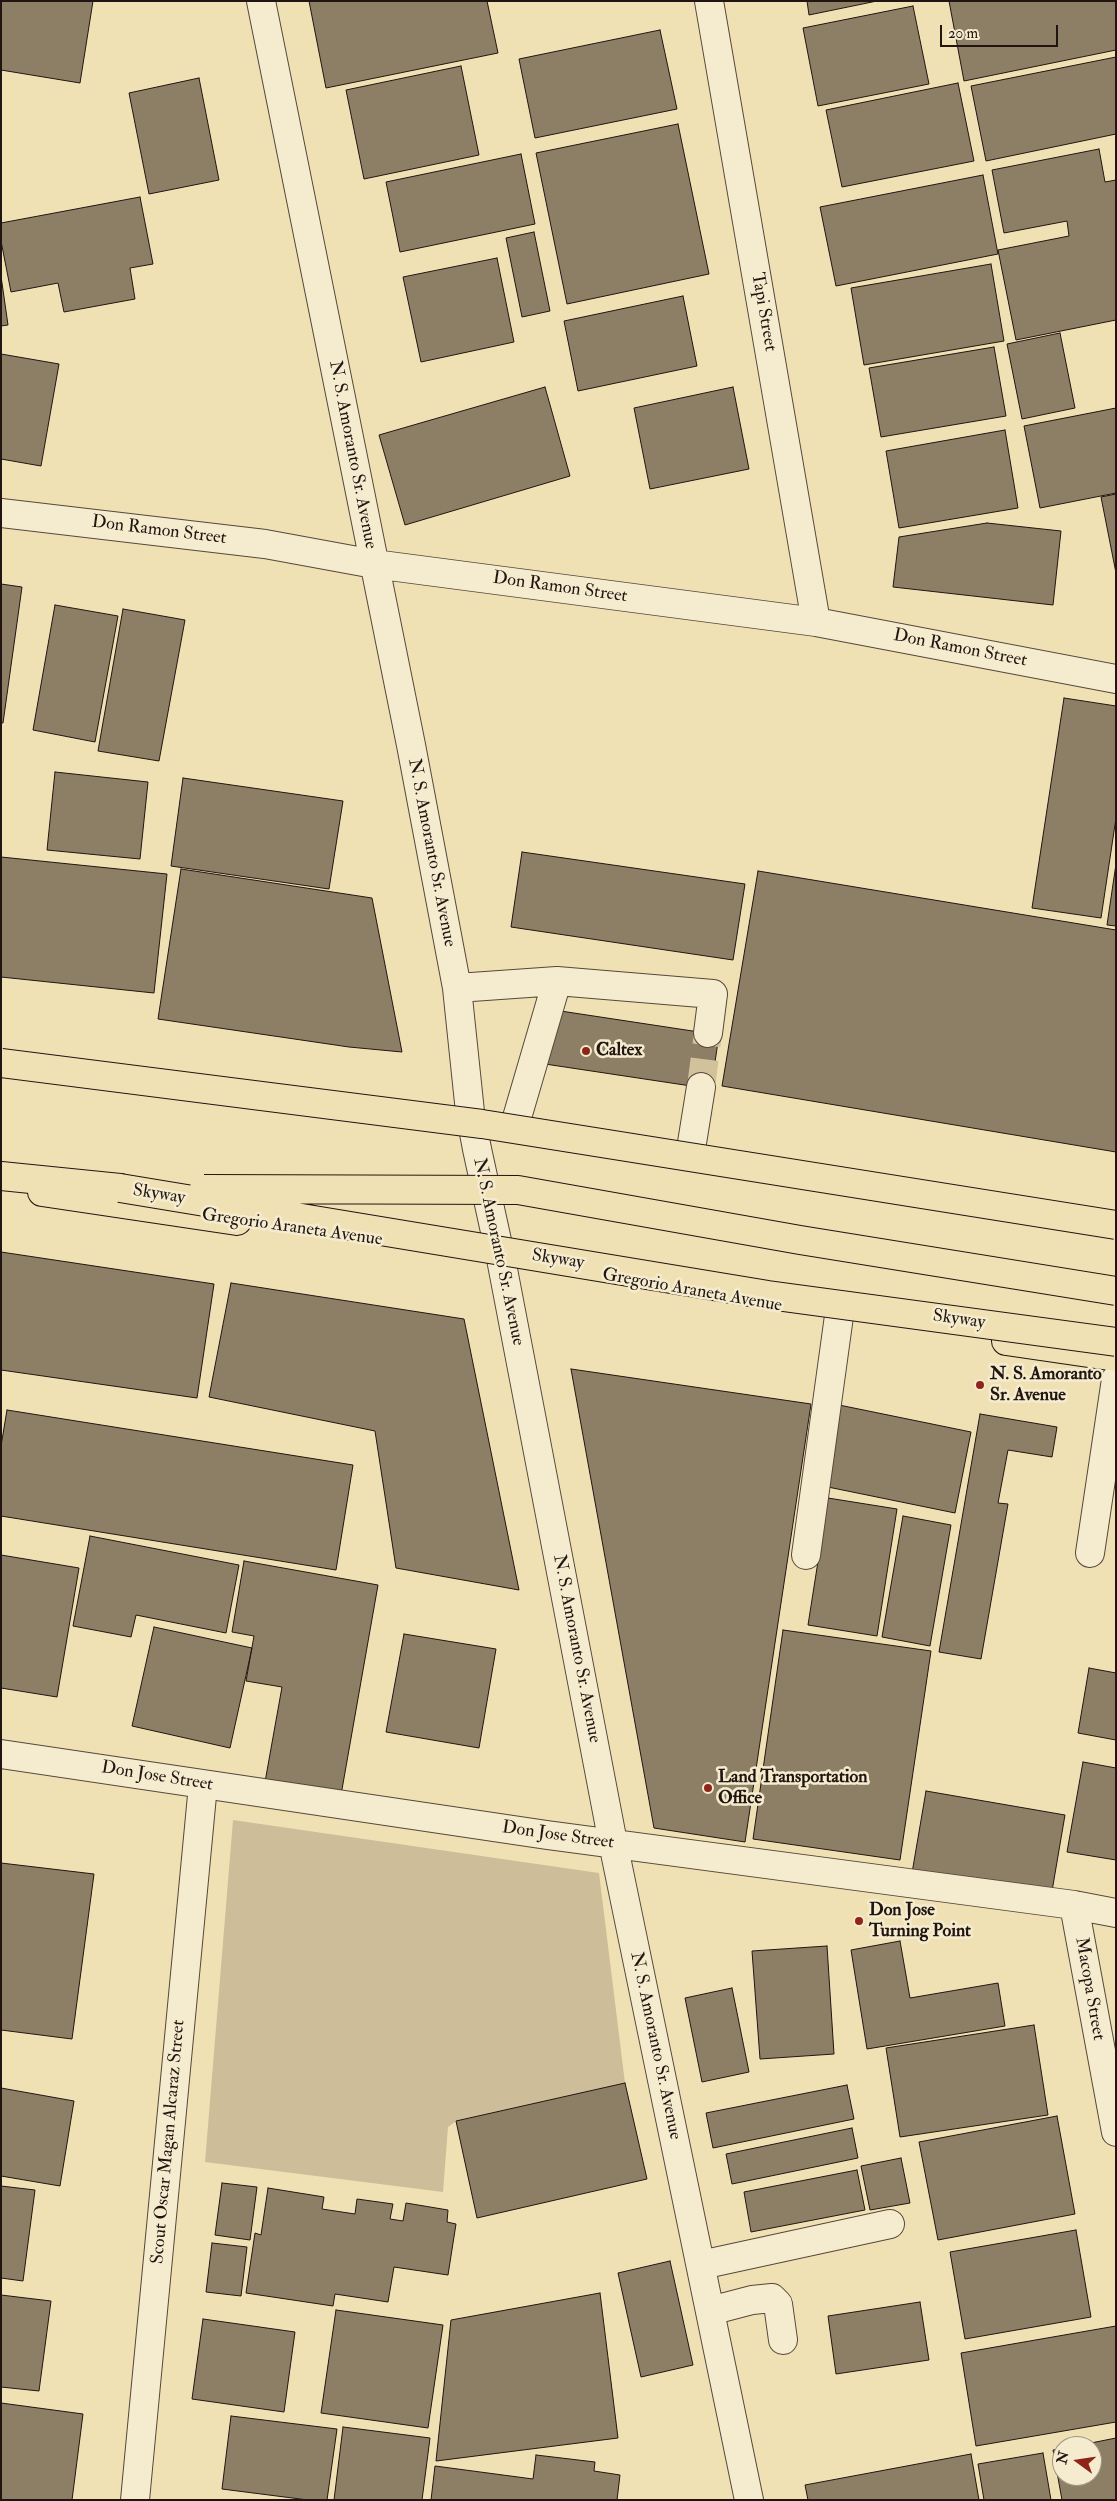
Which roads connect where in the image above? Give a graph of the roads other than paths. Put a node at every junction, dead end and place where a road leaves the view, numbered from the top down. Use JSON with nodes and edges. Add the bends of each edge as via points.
{"nodes":[{"id":1,"x":260,"y":1,"type":"edge"},
{"id":2,"x":709,"y":1,"type":"edge"},
{"id":3,"x":1,"y":513,"type":"edge"},
{"id":4,"x":374,"y":564,"type":"junction"},
{"id":5,"x":816,"y":622,"type":"junction"},
{"id":6,"x":1116,"y":679,"type":"edge"},
{"id":7,"x":557,"y":981,"type":"junction"},
{"id":8,"x":457,"y":988,"type":"junction"},
{"id":9,"x":708,"y":1033,"type":"tunnel mouth"},
{"id":10,"x":1,"y":1054,"type":"edge"},
{"id":11,"x":1,"y":1064,"type":"edge"},
{"id":12,"x":701,"y":1087,"type":"tunnel mouth"},
{"id":13,"x":470,"y":1112,"type":"junction"},
{"id":14,"x":516,"y":1121,"type":"junction"},
{"id":15,"x":691,"y":1149,"type":"junction"},
{"id":16,"x":1,"y":1176,"type":"edge"},
{"id":17,"x":1,"y":1186,"type":"edge"},
{"id":18,"x":120,"y":1188,"type":"junction"},
{"id":19,"x":1116,"y":1214,"type":"edge"},
{"id":20,"x":1116,"y":1225,"type":"edge"},
{"id":21,"x":501,"y":1258,"type":"junction"},
{"id":22,"x":1116,"y":1291,"type":"edge"},
{"id":23,"x":839,"y":1316,"type":"junction"},
{"id":24,"x":1116,"y":1342,"type":"edge"},
{"id":25,"x":1116,"y":1357,"type":"edge"},
{"id":26,"x":1116,"y":1379,"type":"edge"},
{"id":27,"x":1090,"y":1553,"type":"dead end"},
{"id":28,"x":806,"y":1555,"type":"dead end"},
{"id":29,"x":1,"y":1754,"type":"edge"},
{"id":30,"x":203,"y":1785,"type":"junction"},
{"id":31,"x":614,"y":1843,"type":"junction"},
{"id":32,"x":1074,"y":1905,"type":"junction"},
{"id":33,"x":1116,"y":1913,"type":"edge"},
{"id":34,"x":1116,"y":2132,"type":"edge"},
{"id":35,"x":890,"y":2224,"type":"dead end"},
{"id":36,"x":701,"y":2265,"type":"junction"},
{"id":37,"x":710,"y":2311,"type":"junction"},
{"id":38,"x":783,"y":2340,"type":"dead end"},
{"id":39,"x":136,"y":2500,"type":"edge"},
{"id":40,"x":749,"y":2500,"type":"edge"}],
"edges":[{"from":1,"to":4,"type":"street","name":"N. S. Amoranto Sr. Avenue"},
{"from":2,"to":5,"type":"street","name":"Tapi Street"},
{"from":3,"to":4,"type":"street","name":"Don Ramon Street","via":[[265,544]]},
{"from":4,"to":5,"type":"street","name":"Don Ramon Street"},
{"from":4,"to":8,"type":"street","name":"N. S. Amoranto Sr. Avenue"},
{"from":5,"to":6,"type":"street","name":"Don Ramon Street"},
{"from":7,"to":8,"type":"street"},
{"from":7,"to":9,"type":"street","via":[[713,994]]},
{"from":7,"to":14,"type":"street"},
{"from":8,"to":13,"type":"street","name":"N. S. Amoranto Sr. Avenue"},
{"from":10,"to":13,"type":"main road"},
{"from":11,"to":20,"type":"main road","bridge":true,"via":[[482,1124]]},
{"from":12,"to":15,"type":"street"},
{"from":13,"to":14,"type":"main road"},
{"from":13,"to":21,"type":"street","name":"N. S. Amoranto Sr. Avenue"},
{"from":14,"to":15,"type":"main road"},
{"from":15,"to":19,"type":"main road"},
{"from":16,"to":18,"type":"main road","name":"Skyway"},
{"from":17,"to":21,"type":"main road","name":"Gregorio Araneta Avenue"},
{"from":18,"to":22,"type":"main road","bridge":true,"via":[[518,1190]]},
{"from":18,"to":24,"type":"main road","name":"Skyway","bridge":true,"via":[[768,1294]]},
{"from":21,"to":23,"type":"main road","name":"Gregorio Araneta Avenue"},
{"from":21,"to":31,"type":"street","name":"N. S. Amoranto Sr. Avenue"},
{"from":23,"to":25,"type":"main road","name":"Gregorio Araneta Avenue"},
{"from":23,"to":28,"type":"street"},
{"from":26,"to":27,"type":"street"},
{"from":29,"to":30,"type":"street","name":"Don Jose Street"},
{"from":30,"to":31,"type":"street","name":"Don Jose Street"},
{"from":30,"to":39,"type":"street","name":"Scout Oscar Magan Alcaraz Street"},
{"from":31,"to":32,"type":"street","name":"Don Jose Street"},
{"from":31,"to":36,"type":"street","name":"N. S. Amoranto Sr. Avenue"},
{"from":32,"to":33,"type":"street","name":"Don Jose Street"},
{"from":32,"to":34,"type":"street","name":"Macopa Street"},
{"from":35,"to":36,"type":"street"},
{"from":36,"to":37,"type":"street","name":"N. S. Amoranto Sr. Avenue"},
{"from":37,"to":38,"type":"street","via":[[772,2298],[778,2304]]},
{"from":37,"to":40,"type":"street","name":"N. S. Amoranto Sr. Avenue"}]}
